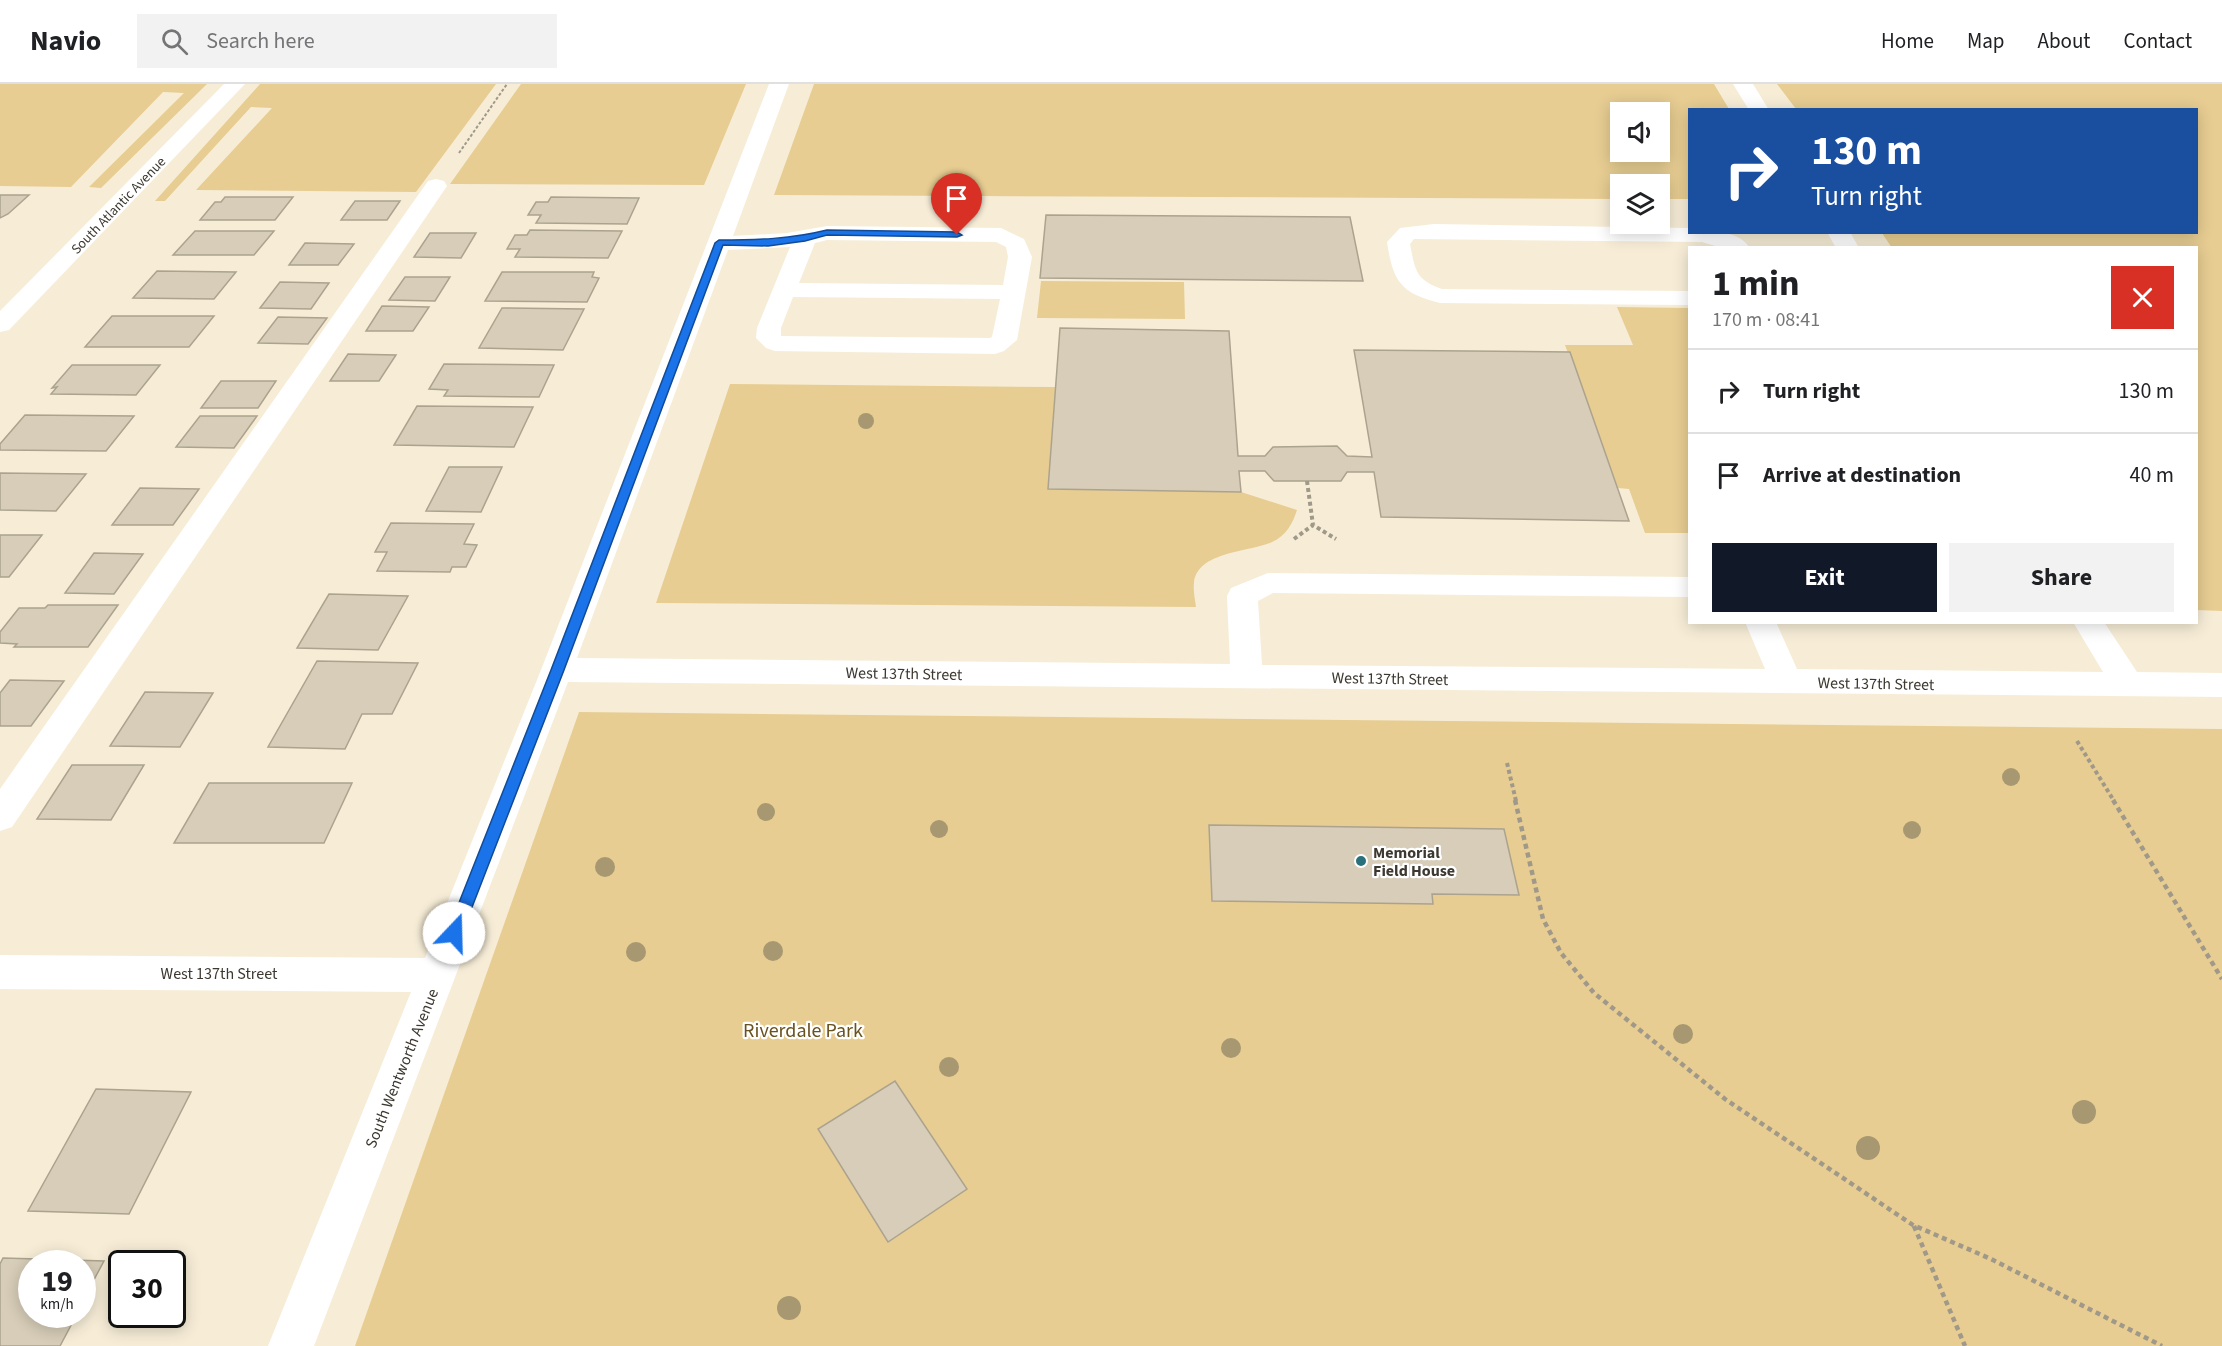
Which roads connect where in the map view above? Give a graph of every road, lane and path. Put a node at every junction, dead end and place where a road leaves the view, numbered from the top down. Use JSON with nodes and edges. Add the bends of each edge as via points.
{"nodes":[{"id":1,"x":235,"y":84,"type":"edge"},
{"id":2,"x":507,"y":84,"type":"edge"},
{"id":3,"x":779,"y":84,"type":"edge"},
{"id":4,"x":1743,"y":84,"type":"edge"},
{"id":5,"x":1758,"y":108,"type":"edge"},
{"id":6,"x":436,"y":186,"type":"joint"},
{"id":7,"x":805,"y":238,"type":"junction"},
{"id":8,"x":719,"y":243,"type":"junction"},
{"id":9,"x":1736,"y":246,"type":"edge"},
{"id":10,"x":784,"y":290,"type":"junction"},
{"id":11,"x":1013,"y":292,"type":"junction"},
{"id":12,"x":1688,"y":298,"type":"edge"},
{"id":13,"x":0,"y":325,"type":"edge"},
{"id":14,"x":1307,"y":481,"type":"dead end"},
{"id":15,"x":1313,"y":525,"type":"dead end"},
{"id":16,"x":1688,"y":587,"type":"edge"},
{"id":17,"x":1761,"y":624,"type":"edge"},
{"id":18,"x":2089,"y":624,"type":"edge"},
{"id":19,"x":558,"y":670,"type":"junction"},
{"id":20,"x":1246,"y":676,"type":"junction"},
{"id":21,"x":1787,"y":682,"type":"junction"},
{"id":22,"x":2128,"y":685,"type":"junction"},
{"id":23,"x":2222,"y":685,"type":"edge"},
{"id":24,"x":2077,"y":741,"type":"dead end"},
{"id":25,"x":1507,"y":764,"type":"dead end"},
{"id":26,"x":0,"y":817,"type":"edge"},
{"id":27,"x":0,"y":972,"type":"edge"},
{"id":28,"x":438,"y":975,"type":"junction"},
{"id":29,"x":2222,"y":979,"type":"edge"},
{"id":30,"x":1913,"y":1225,"type":"junction"},
{"id":31,"x":291,"y":1346,"type":"edge"},
{"id":32,"x":1965,"y":1346,"type":"edge"},
{"id":33,"x":2162,"y":1346,"type":"edge"}],
"edges":[{"from":1,"to":13,"type":"street","name":"South Atlantic Avenue"},
{"from":2,"to":6,"type":"path"},
{"from":3,"to":8,"type":"street","name":"South Wentworth Avenue"},
{"from":4,"to":5,"type":"street"},
{"from":6,"to":26,"type":"street"},
{"from":7,"to":8,"type":"street"},
{"from":7,"to":10,"type":"street"},
{"from":7,"to":11,"type":"street","via":[[827,232],[1001,235],[1016,244],[1020,257]]},
{"from":8,"to":19,"type":"street","name":"South Wentworth Avenue"},
{"from":9,"to":12,"type":"street","via":[[1702,235],[1434,231],[1408,233],[1398,242],[1405,276],[1419,290],[1440,296]]},
{"from":10,"to":11,"type":"street"},
{"from":10,"to":11,"type":"street","via":[[769,328],[768,338],[775,342],[995,346],[1004,340]]},
{"from":14,"to":15,"type":"path"},
{"from":16,"to":20,"type":"street","via":[[1268,583],[1242,596]]},
{"from":17,"to":21,"type":"street"},
{"from":18,"to":22,"type":"street"},
{"from":19,"to":20,"type":"street","name":"West 137th Street"},
{"from":19,"to":28,"type":"street","name":"South Wentworth Avenue"},
{"from":20,"to":21,"type":"street","name":"West 137th Street"},
{"from":21,"to":22,"type":"street","name":"West 137th Street"},
{"from":22,"to":23,"type":"street","name":"West 137th Street"},
{"from":24,"to":29,"type":"path"},
{"from":25,"to":30,"type":"path","via":[[1543,919],[1561,953],[1594,993],[1725,1099]]},
{"from":27,"to":28,"type":"street","name":"West 137th Street"},
{"from":28,"to":31,"type":"street","name":"South Wentworth Avenue"},
{"from":30,"to":32,"type":"path"},
{"from":30,"to":33,"type":"path","via":[[1991,1259]]}]}
